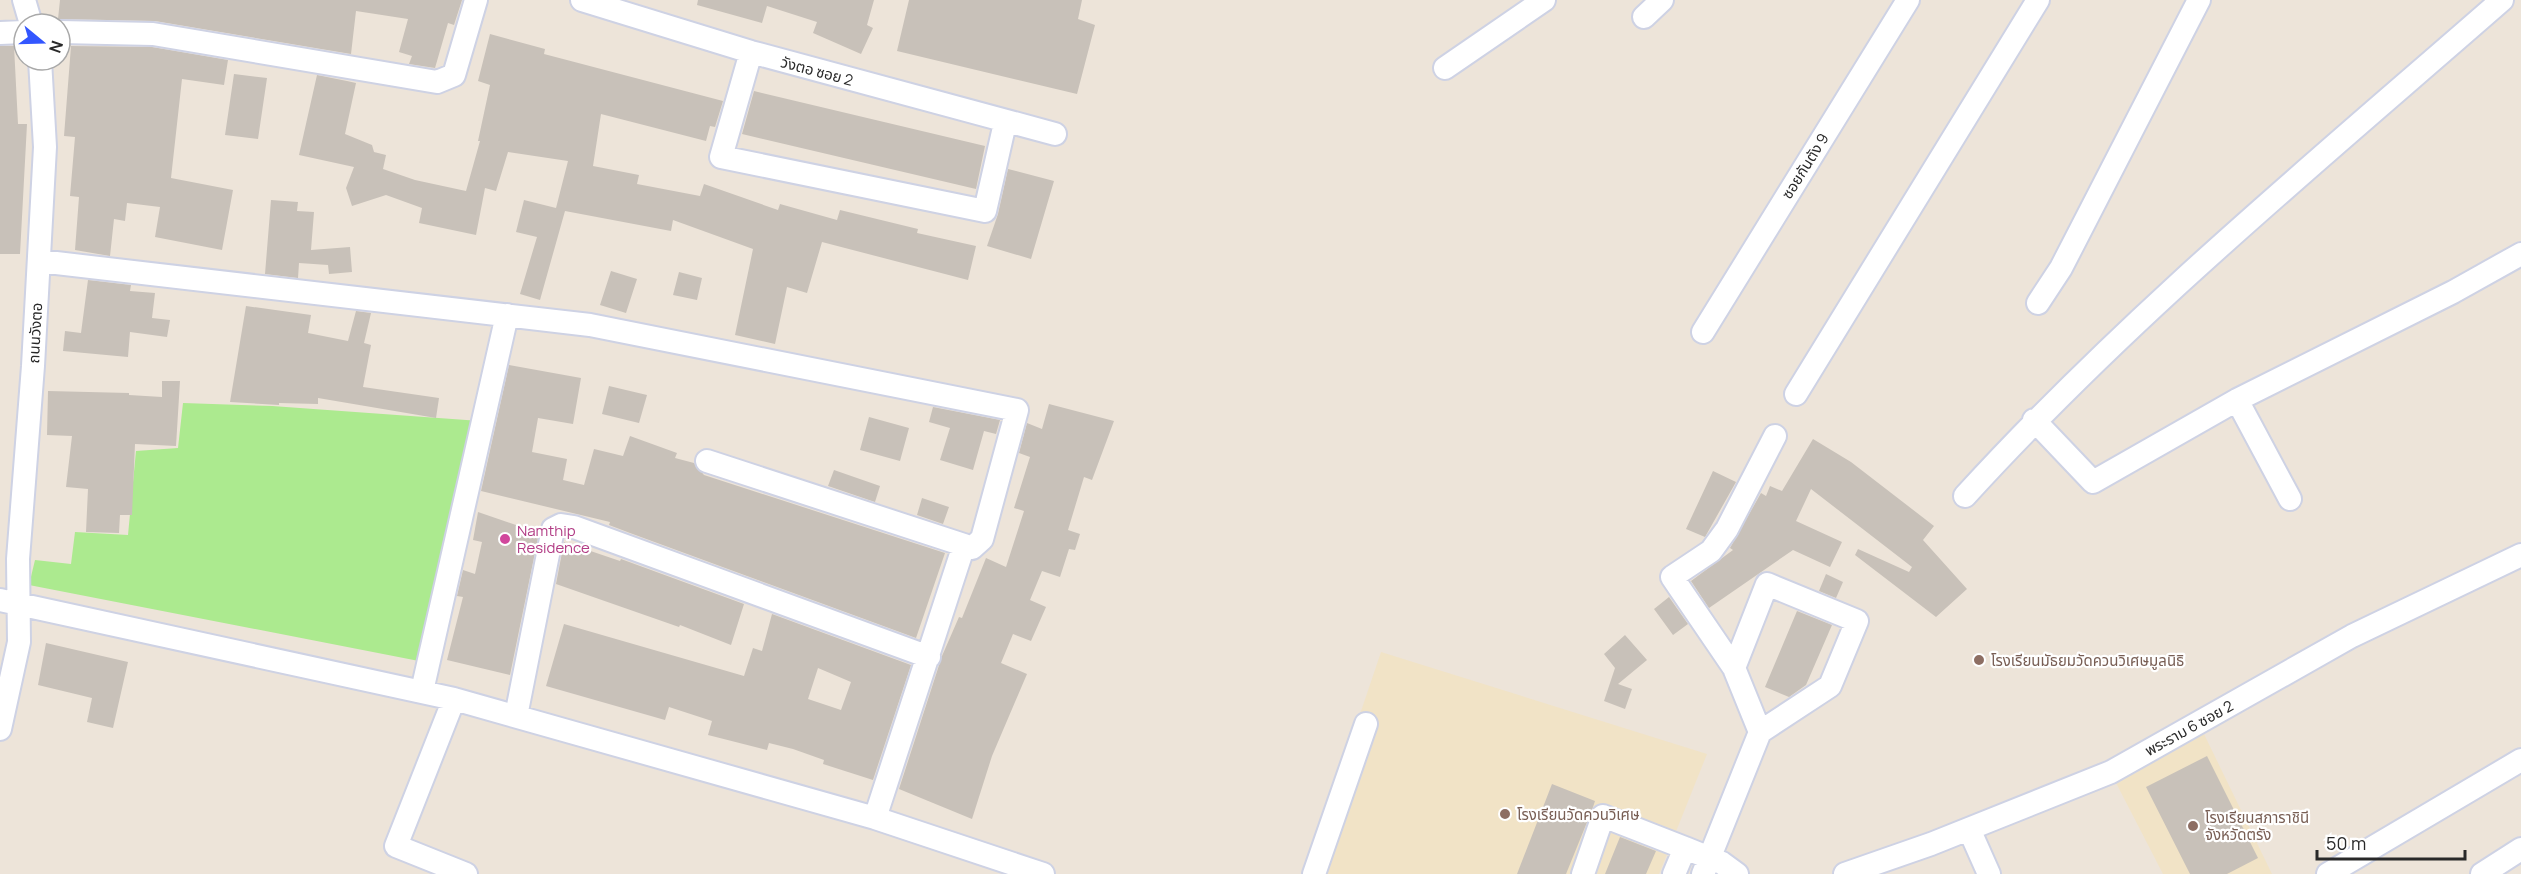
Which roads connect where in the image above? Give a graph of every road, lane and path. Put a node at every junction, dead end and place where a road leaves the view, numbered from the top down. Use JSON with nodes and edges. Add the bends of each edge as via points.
{"nodes":[{"id":1,"x":476,"y":0,"type":"edge"},
{"id":2,"x":582,"y":0,"type":"edge"},
{"id":3,"x":1544,"y":0,"type":"edge"},
{"id":4,"x":1662,"y":0,"type":"edge"},
{"id":5,"x":1908,"y":0,"type":"edge"},
{"id":6,"x":2038,"y":0,"type":"edge"},
{"id":7,"x":2199,"y":0,"type":"edge"},
{"id":8,"x":2502,"y":0,"type":"edge"},
{"id":9,"x":1644,"y":16,"type":"dead end"},
{"id":10,"x":72,"y":32,"type":"edge"},
{"id":11,"x":751,"y":52,"type":"junction"},
{"id":12,"x":1445,"y":68,"type":"dead end"},
{"id":13,"x":41,"y":72,"type":"edge"},
{"id":14,"x":1005,"y":123,"type":"junction"},
{"id":15,"x":1055,"y":134,"type":"dead end"},
{"id":16,"x":2521,"y":255,"type":"edge"},
{"id":17,"x":39,"y":261,"type":"junction"},
{"id":18,"x":2038,"y":303,"type":"dead end"},
{"id":19,"x":507,"y":315,"type":"junction"},
{"id":20,"x":1703,"y":332,"type":"dead end"},
{"id":21,"x":1796,"y":394,"type":"dead end"},
{"id":22,"x":2237,"y":400,"type":"junction"},
{"id":23,"x":2034,"y":420,"type":"junction"},
{"id":24,"x":1775,"y":436,"type":"dead end"},
{"id":25,"x":707,"y":461,"type":"dead end"},
{"id":26,"x":1965,"y":496,"type":"dead end"},
{"id":27,"x":2290,"y":499,"type":"dead end"},
{"id":28,"x":964,"y":545,"type":"junction"},
{"id":29,"x":2521,"y":555,"type":"edge"},
{"id":30,"x":5,"y":605,"type":"edge"},
{"id":31,"x":929,"y":657,"type":"junction"},
{"id":32,"x":1734,"y":668,"type":"junction"},
{"id":33,"x":422,"y":691,"type":"junction"},
{"id":34,"x":454,"y":699,"type":"junction"},
{"id":35,"x":516,"y":716,"type":"junction"},
{"id":36,"x":1366,"y":724,"type":"dead end"},
{"id":37,"x":0,"y":729,"type":"edge"},
{"id":38,"x":1760,"y":732,"type":"junction"},
{"id":39,"x":2521,"y":760,"type":"edge"},
{"id":40,"x":875,"y":818,"type":"junction"},
{"id":41,"x":1969,"y":829,"type":"junction"},
{"id":42,"x":1685,"y":848,"type":"junction"},
{"id":43,"x":2521,"y":849,"type":"edge"},
{"id":44,"x":1707,"y":866,"type":"edge"},
{"id":45,"x":466,"y":874,"type":"edge"},
{"id":46,"x":1043,"y":874,"type":"edge"},
{"id":47,"x":1314,"y":874,"type":"edge"},
{"id":48,"x":1583,"y":874,"type":"edge"},
{"id":49,"x":1674,"y":874,"type":"edge"},
{"id":50,"x":1737,"y":874,"type":"edge"},
{"id":51,"x":1845,"y":874,"type":"edge"},
{"id":52,"x":1989,"y":874,"type":"edge"},
{"id":53,"x":2328,"y":874,"type":"edge"},
{"id":54,"x":2482,"y":874,"type":"edge"}],
"edges":[{"from":1,"to":10,"type":"street","via":[[454,75],[437,82],[153,34]]},
{"from":2,"to":11,"type":"street","name":"วังตอ ซอย 2"},
{"from":3,"to":12,"type":"street"},
{"from":4,"to":9,"type":"street"},
{"from":5,"to":20,"type":"street","name":"ซอยกันตัง 9"},
{"from":6,"to":21,"type":"street"},
{"from":7,"to":18,"type":"street","via":[[2061,268]]},
{"from":8,"to":23,"type":"street","via":[[2224,243]]},
{"from":11,"to":14,"type":"street","name":"วังตอ ซอย 2"},
{"from":11,"to":14,"type":"street","via":[[721,157],[985,211]]},
{"from":13,"to":17,"type":"street","name":"ถนนวังตอ","via":[[45,147]]},
{"from":14,"to":15,"type":"street","name":"วังตอ ซอย 2"},
{"from":16,"to":22,"type":"street"},
{"from":17,"to":19,"type":"street"},
{"from":17,"to":30,"type":"street","name":"ถนนวังตอ","via":[[18,559]]},
{"from":19,"to":28,"type":"street","via":[[590,325],[1017,410],[981,539],[972,548]]},
{"from":19,"to":33,"type":"street"},
{"from":22,"to":23,"type":"street","via":[[2093,482]]},
{"from":22,"to":27,"type":"street"},
{"from":23,"to":26,"type":"street"},
{"from":24,"to":32,"type":"street","via":[[1722,536],[1711,551],[1672,577]]},
{"from":25,"to":28,"type":"street"},
{"from":28,"to":31,"type":"street"},
{"from":29,"to":41,"type":"street","name":"พระราม 6 ซอย 2","via":[[2352,636],[2111,772]]},
{"from":30,"to":33,"type":"street"},
{"from":30,"to":37,"type":"street","name":"ถนนวังตอ","via":[[19,642]]},
{"from":31,"to":35,"type":"street","via":[[561,525],[553,529]]},
{"from":31,"to":40,"type":"street"},
{"from":32,"to":38,"type":"street"},
{"from":32,"to":38,"type":"street","via":[[1767,584],[1857,621],[1830,686]]},
{"from":33,"to":34,"type":"street"},
{"from":34,"to":35,"type":"street"},
{"from":34,"to":45,"type":"street","via":[[396,846]]},
{"from":35,"to":40,"type":"street"},
{"from":36,"to":47,"type":"street"},
{"from":38,"to":44,"type":"street"},
{"from":39,"to":53,"type":"street"},
{"from":40,"to":46,"type":"street"},
{"from":41,"to":51,"type":"street","name":"พระราม 6 ซอย 2"},
{"from":41,"to":52,"type":"street"},
{"from":42,"to":44,"type":"street"},
{"from":42,"to":48,"type":"street","via":[[1603,816]]},
{"from":42,"to":49,"type":"street"},
{"from":43,"to":54,"type":"street"},
{"from":44,"to":50,"type":"street"}]}
